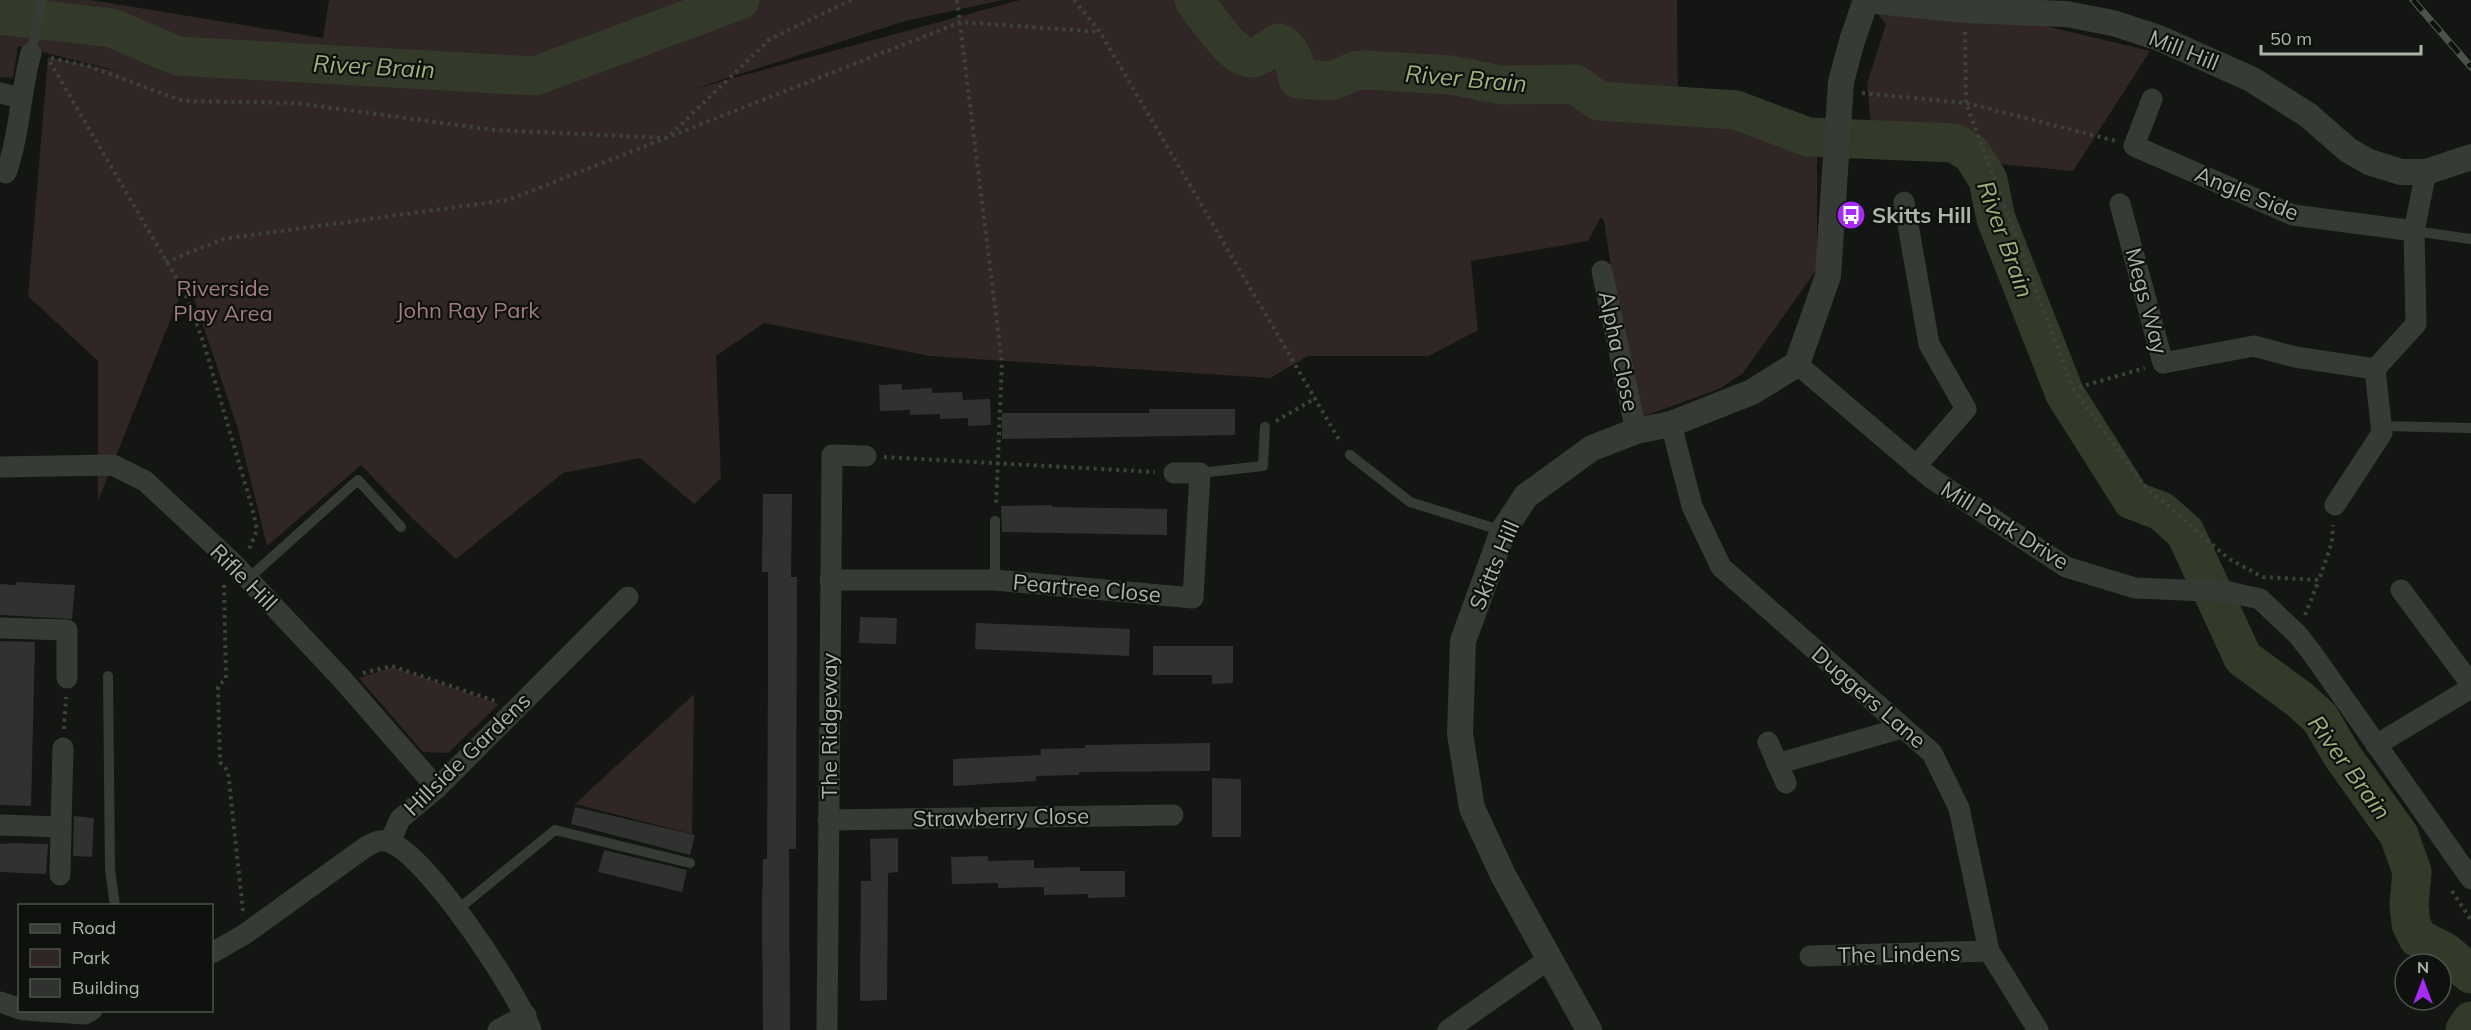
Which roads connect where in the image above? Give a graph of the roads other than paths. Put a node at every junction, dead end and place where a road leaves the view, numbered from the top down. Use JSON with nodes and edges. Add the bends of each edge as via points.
{"nodes":[{"id":1,"x":42,"y":0,"type":"edge"},
{"id":2,"x":1866,"y":0,"type":"edge"},
{"id":3,"x":2047,"y":7,"type":"edge"},
{"id":4,"x":31,"y":53,"type":"joint"},
{"id":5,"x":0,"y":93,"type":"edge"},
{"id":6,"x":21,"y":98,"type":"junction"},
{"id":7,"x":2152,"y":99,"type":"dead end"},
{"id":8,"x":2471,"y":157,"type":"edge"},
{"id":9,"x":6,"y":172,"type":"dead end"},
{"id":10,"x":2426,"y":172,"type":"junction"},
{"id":11,"x":1904,"y":202,"type":"dead end"},
{"id":12,"x":2120,"y":204,"type":"dead end"},
{"id":13,"x":2414,"y":231,"type":"junction"},
{"id":14,"x":2471,"y":239,"type":"edge"},
{"id":15,"x":1602,"y":271,"type":"dead end"},
{"id":16,"x":1797,"y":364,"type":"junction"},
{"id":17,"x":2375,"y":369,"type":"junction"},
{"id":18,"x":1671,"y":424,"type":"junction"},
{"id":19,"x":2381,"y":426,"type":"junction"},
{"id":20,"x":1265,"y":427,"type":"road end"},
{"id":21,"x":2471,"y":428,"type":"edge"},
{"id":22,"x":1636,"y":431,"type":"junction"},
{"id":23,"x":1350,"y":455,"type":"road end"},
{"id":24,"x":866,"y":456,"type":"road end"},
{"id":25,"x":1916,"y":466,"type":"junction"},
{"id":26,"x":0,"y":467,"type":"edge"},
{"id":27,"x":1174,"y":472,"type":"road end"},
{"id":28,"x":1200,"y":472,"type":"junction"},
{"id":29,"x":2335,"y":505,"type":"road end"},
{"id":30,"x":995,"y":521,"type":"road end"},
{"id":31,"x":401,"y":527,"type":"dead end"},
{"id":32,"x":1503,"y":531,"type":"junction"},
{"id":33,"x":248,"y":579,"type":"junction"},
{"id":34,"x":830,"y":580,"type":"junction"},
{"id":35,"x":995,"y":580,"type":"junction"},
{"id":36,"x":2401,"y":590,"type":"dead end"},
{"id":37,"x":628,"y":597,"type":"dead end"},
{"id":38,"x":0,"y":628,"type":"edge"},
{"id":39,"x":108,"y":675,"type":"dead end"},
{"id":40,"x":66,"y":678,"type":"road end"},
{"id":41,"x":2471,"y":686,"type":"edge"},
{"id":42,"x":1902,"y":728,"type":"junction"},
{"id":43,"x":1768,"y":742,"type":"dead end"},
{"id":44,"x":2376,"y":745,"type":"junction"},
{"id":45,"x":63,"y":748,"type":"road end"},
{"id":46,"x":436,"y":788,"type":"junction"},
{"id":47,"x":1173,"y":815,"type":"dead end"},
{"id":48,"x":828,"y":820,"type":"junction"},
{"id":49,"x":0,"y":825,"type":"edge"},
{"id":50,"x":61,"y":827,"type":"junction"},
{"id":51,"x":390,"y":842,"type":"junction"},
{"id":52,"x":690,"y":863,"type":"dead end"},
{"id":53,"x":60,"y":875,"type":"dead end"},
{"id":54,"x":2471,"y":879,"type":"edge"},
{"id":55,"x":115,"y":904,"type":"edge"},
{"id":56,"x":456,"y":911,"type":"junction"},
{"id":57,"x":1989,"y":951,"type":"junction"},
{"id":58,"x":213,"y":952,"type":"edge"},
{"id":59,"x":1810,"y":956,"type":"dead end"},
{"id":60,"x":1549,"y":959,"type":"junction"},
{"id":61,"x":0,"y":1002,"type":"edge"},
{"id":62,"x":18,"y":1008,"type":"edge"},
{"id":63,"x":45,"y":1012,"type":"edge"},
{"id":64,"x":91,"y":1012,"type":"edge"},
{"id":65,"x":529,"y":1023,"type":"edge"},
{"id":66,"x":498,"y":1030,"type":"edge"},
{"id":67,"x":827,"y":1030,"type":"edge"},
{"id":68,"x":1448,"y":1030,"type":"edge"},
{"id":69,"x":1589,"y":1030,"type":"edge"},
{"id":70,"x":2038,"y":1030,"type":"edge"}],
"edges":[{"from":1,"to":4,"type":"lane"},
{"from":2,"to":3,"type":"street","name":"Mill Hill","via":[[1965,10]]},
{"from":2,"to":16,"type":"street","via":[[1852,40],[1842,91],[1828,276]]},
{"from":3,"to":10,"type":"street","name":"Mill Hill","via":[[2158,38],[2251,79],[2308,115],[2368,162],[2401,172]]},
{"from":4,"to":6,"type":"street"},
{"from":5,"to":6,"type":"street"},
{"from":6,"to":9,"type":"street","via":[[15,146]]},
{"from":7,"to":13,"type":"street","name":"Angle Side","via":[[2134,146],[2293,215]]},
{"from":8,"to":10,"type":"street","name":"Mill Hill"},
{"from":10,"to":13,"type":"street"},
{"from":11,"to":25,"type":"street","via":[[1929,345],[1966,409]]},
{"from":12,"to":17,"type":"street","name":"Megs Way","via":[[2163,363],[2254,346],[2295,357]]},
{"from":13,"to":14,"type":"lane"},
{"from":13,"to":17,"type":"street","via":[[2416,324]]},
{"from":15,"to":22,"type":"street","name":"Alpha Close"},
{"from":16,"to":18,"type":"street","name":"Skitts Hill","via":[[1752,392]]},
{"from":16,"to":25,"type":"street","name":"Mill Park Drive"},
{"from":17,"to":19,"type":"street"},
{"from":18,"to":22,"type":"street","name":"Skitts Hill"},
{"from":18,"to":42,"type":"street","name":"Duggers Lane","via":[[1692,506],[1721,567]]},
{"from":19,"to":21,"type":"lane"},
{"from":19,"to":29,"type":"street","via":[[2382,433]]},
{"from":20,"to":28,"type":"lane","via":[[1263,466]]},
{"from":22,"to":32,"type":"street","name":"Skitts Hill","via":[[1592,448],[1526,496]]},
{"from":23,"to":32,"type":"lane","via":[[1410,502]]},
{"from":24,"to":34,"type":"street","name":"The Ridgeway","via":[[832,455]]},
{"from":25,"to":44,"type":"street","name":"Mill Park Drive","via":[[2066,567],[2135,588],[2229,592],[2260,599],[2297,634]]},
{"from":26,"to":33,"type":"street","name":"Rifle Hill","via":[[113,465],[145,482]]},
{"from":27,"to":28,"type":"street"},
{"from":28,"to":35,"type":"street","name":"Peartree Close","via":[[1192,598]]},
{"from":30,"to":35,"type":"lane"},
{"from":31,"to":33,"type":"lane","via":[[358,480]]},
{"from":32,"to":60,"type":"street","name":"Skitts Hill","via":[[1463,641],[1460,734],[1472,808]]},
{"from":33,"to":46,"type":"street","name":"Rifle Hill","via":[[342,679]]},
{"from":34,"to":35,"type":"street","name":"Peartree Close"},
{"from":34,"to":48,"type":"street","name":"The Ridgeway"},
{"from":36,"to":41,"type":"street"},
{"from":37,"to":46,"type":"street","name":"Hillside Gardens"},
{"from":38,"to":40,"type":"street","via":[[67,630]]},
{"from":39,"to":55,"type":"lane","via":[[110,869]]},
{"from":41,"to":44,"type":"street"},
{"from":42,"to":43,"type":"street","via":[[1781,774]]},
{"from":42,"to":57,"type":"street","name":"Duggers Lane","via":[[1932,753],[1959,808]]},
{"from":44,"to":54,"type":"street","name":"Mill Park Drive"},
{"from":45,"to":50,"type":"street"},
{"from":46,"to":51,"type":"street","name":"Hillside Gardens","via":[[400,819]]},
{"from":47,"to":48,"type":"street","name":"Strawberry Close"},
{"from":48,"to":67,"type":"street","name":"The Ridgeway"},
{"from":49,"to":50,"type":"street"},
{"from":50,"to":53,"type":"street"},
{"from":51,"to":56,"type":"street","via":[[411,855]]},
{"from":51,"to":58,"type":"street","via":[[380,840],[367,846],[245,934]]},
{"from":52,"to":56,"type":"lane","via":[[555,830]]},
{"from":56,"to":65,"type":"street","via":[[483,944]]},
{"from":57,"to":59,"type":"street","name":"The Lindens"},
{"from":57,"to":70,"type":"street","name":"Duggers Lane"},
{"from":60,"to":68,"type":"street"},
{"from":60,"to":69,"type":"street","name":"Skitts Hill"},
{"from":61,"to":62,"type":"street"},
{"from":63,"to":64,"type":"street"},
{"from":65,"to":66,"type":"street"}]}
